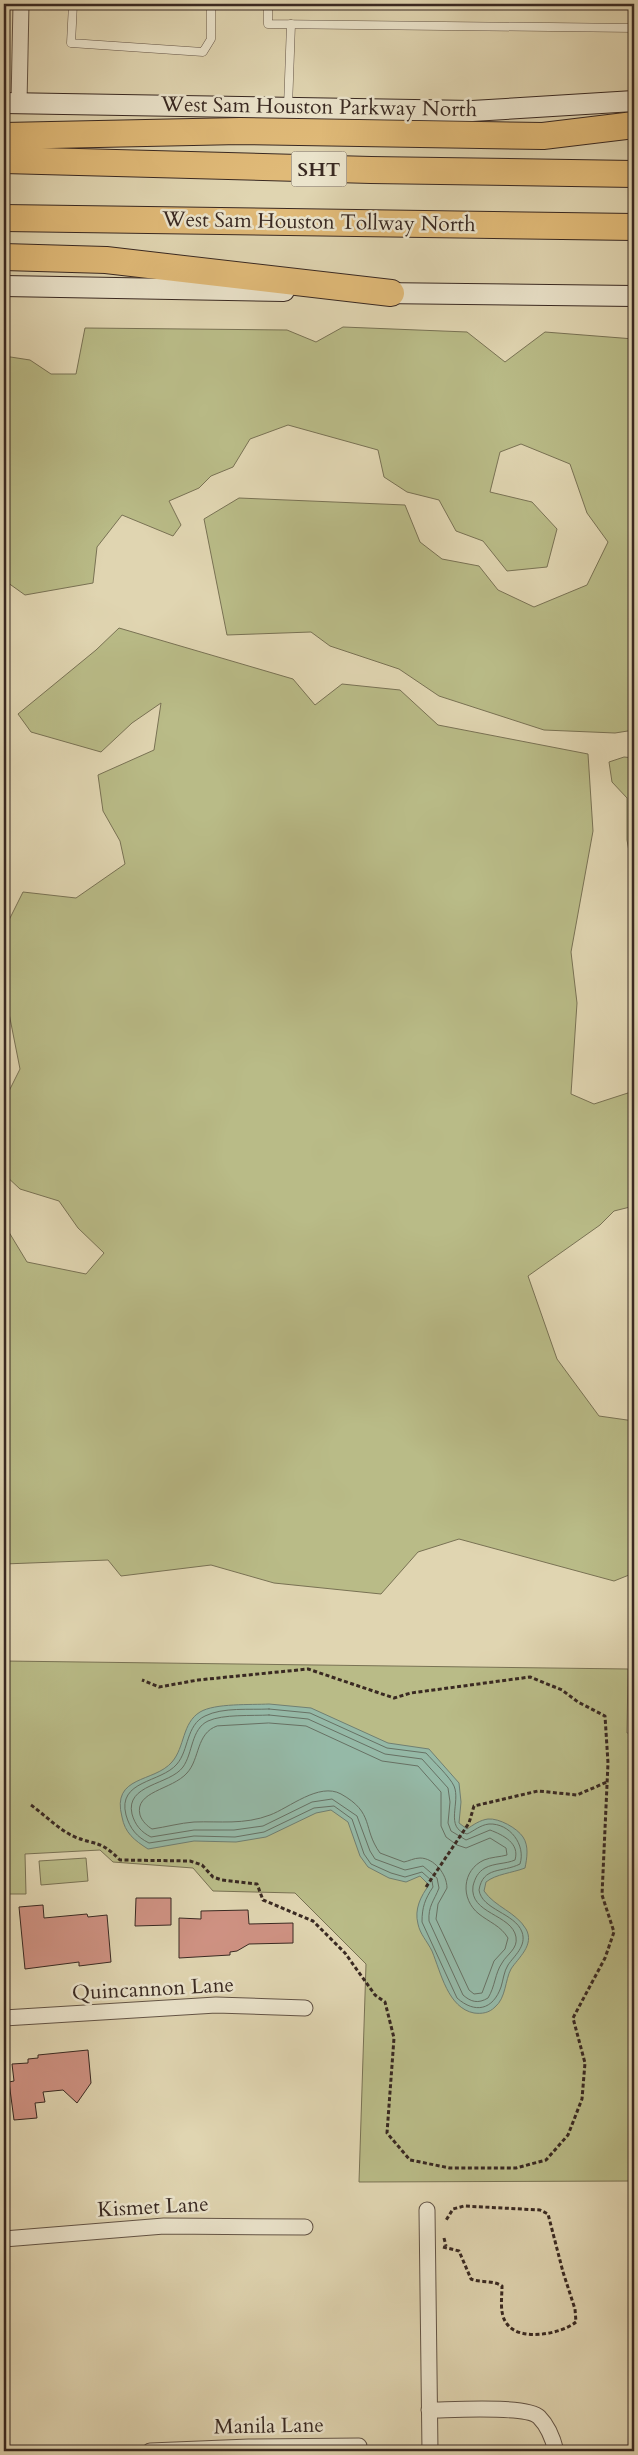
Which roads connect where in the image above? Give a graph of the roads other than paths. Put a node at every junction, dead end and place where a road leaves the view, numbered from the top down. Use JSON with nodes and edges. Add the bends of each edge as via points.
{"nodes":[{"id":1,"x":21,"y":4,"type":"edge"},
{"id":2,"x":73,"y":4,"type":"edge"},
{"id":3,"x":211,"y":4,"type":"edge"},
{"id":4,"x":268,"y":4,"type":"edge"},
{"id":5,"x":291,"y":24,"type":"junction"},
{"id":6,"x":634,"y":28,"type":"edge"},
{"id":7,"x":634,"y":101,"type":"edge"},
{"id":8,"x":11,"y":103,"type":"edge"},
{"id":9,"x":288,"y":107,"type":"junction"},
{"id":10,"x":634,"y":125,"type":"edge"},
{"id":11,"x":4,"y":136,"type":"edge"},
{"id":12,"x":4,"y":160,"type":"edge"},
{"id":13,"x":634,"y":174,"type":"edge"},
{"id":14,"x":4,"y":218,"type":"edge"},
{"id":15,"x":634,"y":226,"type":"edge"},
{"id":16,"x":4,"y":257,"type":"edge"},
{"id":17,"x":4,"y":286,"type":"edge"},
{"id":18,"x":391,"y":293,"type":"junction"},
{"id":19,"x":634,"y":296,"type":"edge"},
{"id":20,"x":305,"y":2008,"type":"dead end"},
{"id":21,"x":4,"y":2018,"type":"edge"},
{"id":22,"x":427,"y":2210,"type":"dead end"},
{"id":23,"x":304,"y":2227,"type":"dead end"},
{"id":24,"x":4,"y":2239,"type":"edge"},
{"id":25,"x":429,"y":2410,"type":"junction"},
{"id":26,"x":359,"y":2446,"type":"dead end"},
{"id":27,"x":150,"y":2451,"type":"edge"},
{"id":28,"x":430,"y":2451,"type":"edge"},
{"id":29,"x":556,"y":2451,"type":"edge"}],
"edges":[{"from":1,"to":8,"type":"street"},
{"from":2,"to":3,"type":"lane","via":[[72,43],[203,52],[211,39]]},
{"from":4,"to":5,"type":"lane","via":[[268,24]]},
{"from":5,"to":6,"type":"lane"},
{"from":5,"to":9,"type":"lane"},
{"from":7,"to":9,"type":"main road","name":"West Sam Houston Parkway North","via":[[472,111]]},
{"from":8,"to":9,"type":"main road","name":"West Sam Houston Parkway North"},
{"from":10,"to":11,"type":"highway","via":[[543,136],[240,131]]},
{"from":12,"to":13,"type":"highway","number":"SHT"},
{"from":14,"to":15,"type":"highway","name":"West Sam Houston Tollway North"},
{"from":16,"to":18,"type":"highway","via":[[106,260]]},
{"from":17,"to":18,"type":"main road"},
{"from":18,"to":19,"type":"main road"},
{"from":20,"to":21,"type":"street","name":"Quincannon Lane","via":[[216,2006]]},
{"from":22,"to":25,"type":"street"},
{"from":23,"to":24,"type":"street","name":"Kismet Lane","via":[[164,2226]]},
{"from":25,"to":28,"type":"street"},
{"from":25,"to":29,"type":"street","via":[[524,2410],[538,2416],[551,2434]]},
{"from":26,"to":27,"type":"street","name":"Manila Lane"}]}
